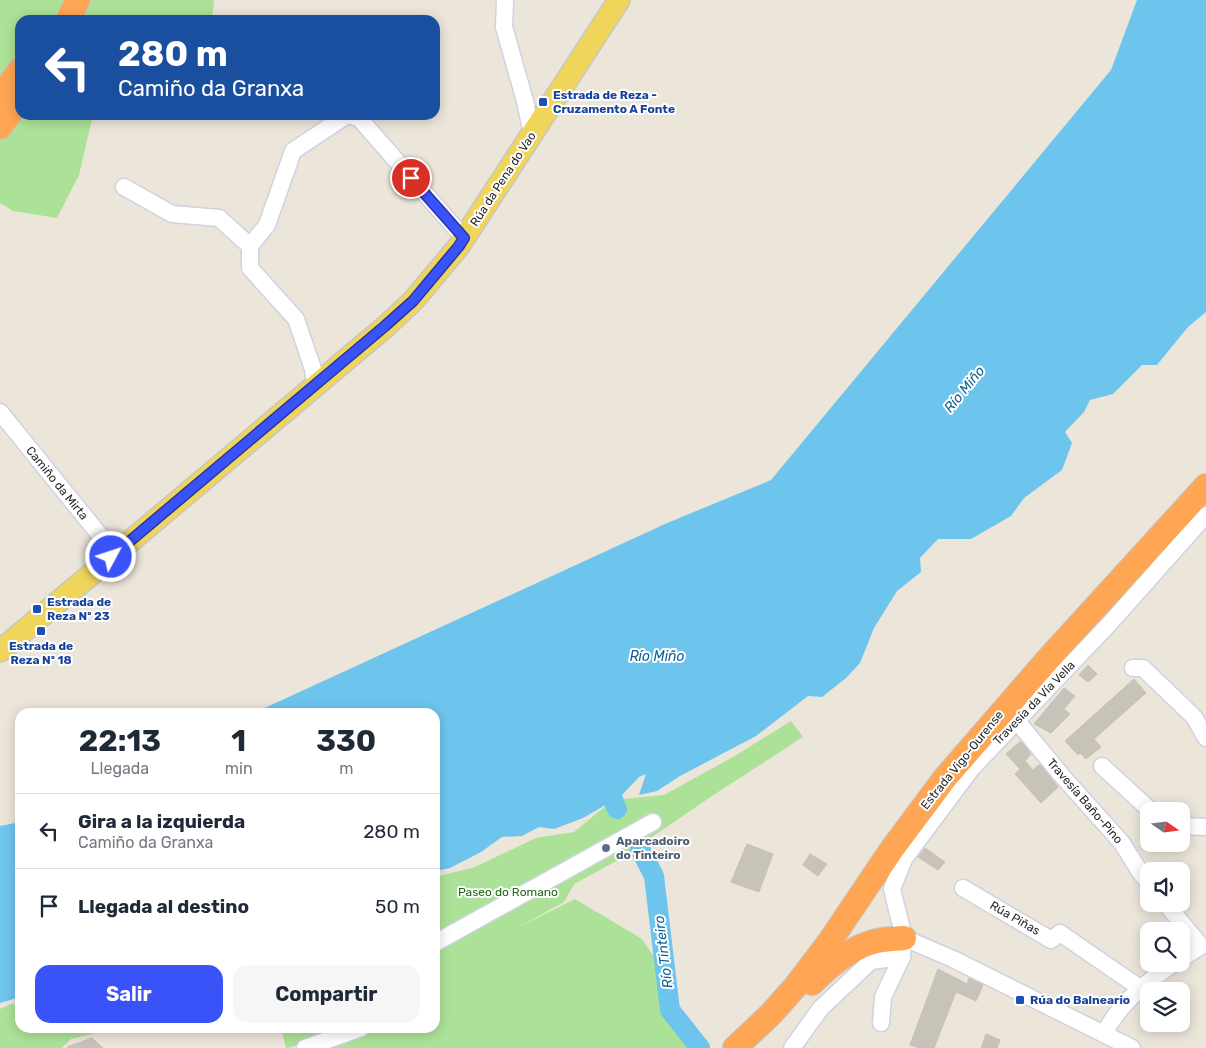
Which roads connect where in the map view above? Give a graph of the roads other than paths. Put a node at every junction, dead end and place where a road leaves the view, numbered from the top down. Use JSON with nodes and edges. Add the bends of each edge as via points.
{"nodes":[{"id":1,"x":61,"y":0,"type":"edge"},
{"id":2,"x":78,"y":0,"type":"edge"},
{"id":3,"x":505,"y":0,"type":"edge"},
{"id":4,"x":619,"y":0,"type":"edge"},
{"id":5,"x":55,"y":15,"type":"edge"},
{"id":6,"x":70,"y":15,"type":"edge"},
{"id":7,"x":15,"y":77,"type":"edge"},
{"id":8,"x":0,"y":97,"type":"edge"},
{"id":9,"x":15,"y":107,"type":"edge"},
{"id":10,"x":340,"y":120,"type":"edge"},
{"id":11,"x":361,"y":120,"type":"edge"},
{"id":12,"x":0,"y":127,"type":"edge"},
{"id":13,"x":532,"y":134,"type":"junction"},
{"id":14,"x":124,"y":187,"type":"dead end"},
{"id":15,"x":464,"y":238,"type":"junction"},
{"id":16,"x":250,"y":246,"type":"junction"},
{"id":17,"x":315,"y":386,"type":"junction"},
{"id":18,"x":0,"y":412,"type":"edge"},
{"id":19,"x":1206,"y":486,"type":"edge"},
{"id":20,"x":1206,"y":515,"type":"edge"},
{"id":21,"x":115,"y":554,"type":"junction"},
{"id":22,"x":0,"y":650,"type":"edge"},
{"id":23,"x":1133,"y":668,"type":"dead end"},
{"id":24,"x":1017,"y":721,"type":"junction"},
{"id":25,"x":1206,"y":738,"type":"edge"},
{"id":26,"x":1102,"y":766,"type":"dead end"},
{"id":27,"x":1141,"y":802,"type":"edge"},
{"id":28,"x":653,"y":822,"type":"dead end"},
{"id":29,"x":1190,"y":826,"type":"edge"},
{"id":30,"x":1206,"y":827,"type":"edge"},
{"id":31,"x":1140,"y":872,"type":"edge"},
{"id":32,"x":963,"y":888,"type":"dead end"},
{"id":33,"x":1173,"y":912,"type":"edge"},
{"id":34,"x":1181,"y":922,"type":"edge"},
{"id":35,"x":1190,"y":933,"type":"edge"},
{"id":36,"x":440,"y":940,"type":"edge"},
{"id":37,"x":903,"y":947,"type":"junction"},
{"id":38,"x":1190,"y":953,"type":"edge"},
{"id":39,"x":1162,"y":972,"type":"edge"},
{"id":40,"x":1148,"y":982,"type":"edge"},
{"id":41,"x":1140,"y":988,"type":"joint"},
{"id":42,"x":881,"y":1023,"type":"dead end"},
{"id":43,"x":347,"y":1033,"type":"edge"},
{"id":44,"x":1110,"y":1041,"type":"edge"},
{"id":45,"x":746,"y":1044,"type":"edge"},
{"id":46,"x":305,"y":1048,"type":"edge"},
{"id":47,"x":792,"y":1048,"type":"edge"},
{"id":48,"x":1132,"y":1048,"type":"edge"}],
"edges":[{"from":1,"to":5,"type":"highway"},
{"from":2,"to":6,"type":"highway"},
{"from":3,"to":13,"type":"street","via":[[504,27]]},
{"from":4,"to":13,"type":"main road","name":"Rúa da Pena do Vao"},
{"from":7,"to":8,"type":"highway"},
{"from":9,"to":12,"type":"highway"},
{"from":10,"to":16,"type":"street","via":[[293,151],[267,225]]},
{"from":11,"to":15,"type":"street"},
{"from":13,"to":15,"type":"main road","name":"Rúa da Pena do Vao"},
{"from":14,"to":16,"type":"street","via":[[172,214],[219,218]]},
{"from":15,"to":17,"type":"main road","name":"Rúa da Pena do Vao","via":[[413,301]]},
{"from":16,"to":17,"type":"street","via":[[250,268],[296,319],[313,369]]},
{"from":17,"to":21,"type":"main road","name":"Rúa da Pena do Vao"},
{"from":18,"to":21,"type":"street","name":"Camiño da Mirta"},
{"from":19,"to":45,"type":"highway","name":"Estrada Vigo-Ourense","via":[[1050,656],[945,778],[892,849],[830,942]]},
{"from":20,"to":24,"type":"street","name":"Travesía da Vía Vella"},
{"from":21,"to":22,"type":"main road","name":"Rúa da Pena do Vao"},
{"from":23,"to":25,"type":"street","via":[[1143,668],[1194,717]]},
{"from":24,"to":31,"type":"street","name":"Travesía Baño-Pino","via":[[1122,843]]},
{"from":24,"to":37,"type":"street","name":"Travesía da Vía Vella","via":[[972,768],[904,859],[892,889]]},
{"from":26,"to":27,"type":"street"},
{"from":28,"to":36,"type":"street"},
{"from":29,"to":30,"type":"street"},
{"from":32,"to":41,"type":"street","name":"Rúa Piñas","via":[[1051,940],[1060,933]]},
{"from":33,"to":34,"type":"street"},
{"from":35,"to":38,"type":"street","via":[[1201,946]]},
{"from":37,"to":42,"type":"street","via":[[883,997]]},
{"from":37,"to":44,"type":"street","via":[[953,959]]},
{"from":37,"to":45,"type":"highway","via":[[876,941],[847,954]]},
{"from":37,"to":47,"type":"street","via":[[871,961],[821,1008]]},
{"from":39,"to":40,"type":"street"},
{"from":41,"to":44,"type":"street","via":[[1112,1017]]},
{"from":43,"to":46,"type":"street"},
{"from":44,"to":48,"type":"street"}]}
